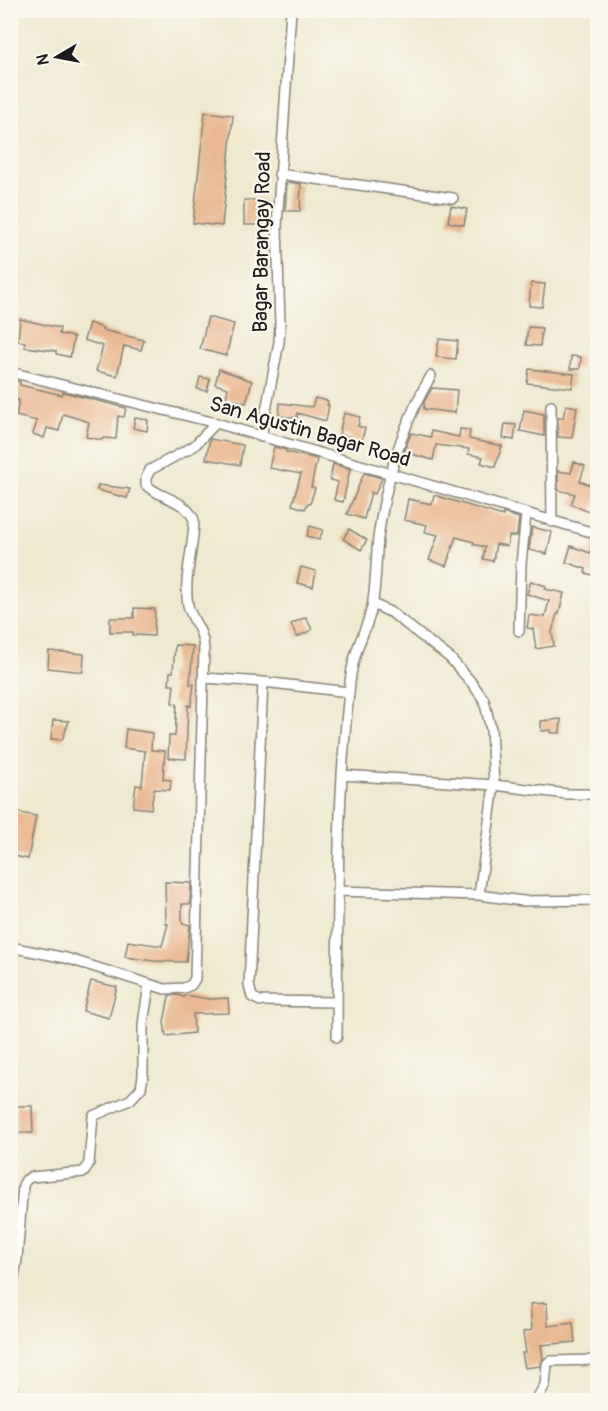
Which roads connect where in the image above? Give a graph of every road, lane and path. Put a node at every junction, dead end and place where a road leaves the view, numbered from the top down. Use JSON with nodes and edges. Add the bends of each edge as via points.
{"nodes":[{"id":1,"x":291,"y":10,"type":"edge"},
{"id":2,"x":279,"y":174,"type":"junction"},
{"id":3,"x":453,"y":198,"type":"dead end"},
{"id":4,"x":10,"y":372,"type":"edge"},
{"id":5,"x":431,"y":376,"type":"dead end"},
{"id":6,"x":551,"y":406,"type":"dead end"},
{"id":7,"x":216,"y":423,"type":"junction"},
{"id":8,"x":261,"y":437,"type":"junction"},
{"id":9,"x":390,"y":474,"type":"junction"},
{"id":10,"x":526,"y":515,"type":"junction"},
{"id":11,"x":552,"y":522,"type":"junction"},
{"id":12,"x":597,"y":534,"type":"edge"},
{"id":13,"x":373,"y":604,"type":"junction"},
{"id":14,"x":519,"y":631,"type":"dead end"},
{"id":15,"x":204,"y":678,"type":"junction"},
{"id":16,"x":263,"y":682,"type":"junction"},
{"id":17,"x":349,"y":692,"type":"junction"},
{"id":18,"x":342,"y":775,"type":"junction"},
{"id":19,"x":494,"y":785,"type":"junction"},
{"id":20,"x":597,"y":794,"type":"edge"},
{"id":21,"x":337,"y":891,"type":"junction"},
{"id":22,"x":479,"y":895,"type":"junction"},
{"id":23,"x":597,"y":900,"type":"edge"},
{"id":24,"x":10,"y":947,"type":"edge"},
{"id":25,"x":149,"y":985,"type":"junction"},
{"id":26,"x":337,"y":1002,"type":"junction"},
{"id":27,"x":337,"y":1037,"type":"dead end"},
{"id":28,"x":10,"y":1300,"type":"edge"},
{"id":29,"x":597,"y":1360,"type":"edge"},
{"id":30,"x":10,"y":1377,"type":"edge"},
{"id":31,"x":14,"y":1401,"type":"edge"},
{"id":32,"x":536,"y":1401,"type":"edge"}],
"edges":[{"from":1,"to":2,"type":"street","name":"Bagar Barangay Road"},
{"from":2,"to":3,"type":"street"},
{"from":2,"to":8,"type":"street","name":"Bagar Barangay Road","via":[[279,342]]},
{"from":4,"to":7,"type":"street","name":"San Agustin Bagar Road"},
{"from":5,"to":9,"type":"street","via":[[416,400]]},
{"from":6,"to":11,"type":"street"},
{"from":7,"to":8,"type":"street","name":"San Agustin Bagar Road"},
{"from":7,"to":15,"type":"street","via":[[194,446],[150,470],[146,478],[151,490],[183,506],[194,520],[188,599],[204,640]]},
{"from":8,"to":9,"type":"street","name":"San Agustin Bagar Road"},
{"from":9,"to":10,"type":"street","name":"San Agustin Bagar Road"},
{"from":9,"to":13,"type":"street"},
{"from":10,"to":11,"type":"street","name":"San Agustin Bagar Road"},
{"from":10,"to":14,"type":"street"},
{"from":11,"to":12,"type":"street","name":"San Agustin Bagar Road"},
{"from":13,"to":17,"type":"street","via":[[355,655]]},
{"from":13,"to":19,"type":"street","via":[[431,642],[478,691],[491,729]]},
{"from":15,"to":16,"type":"street"},
{"from":15,"to":25,"type":"street","via":[[196,973],[191,985],[184,988]]},
{"from":16,"to":17,"type":"street"},
{"from":16,"to":26,"type":"street","via":[[249,985],[252,997],[260,1001]]},
{"from":17,"to":18,"type":"street"},
{"from":18,"to":19,"type":"street"},
{"from":18,"to":21,"type":"street"},
{"from":19,"to":20,"type":"street"},
{"from":19,"to":22,"type":"street"},
{"from":21,"to":22,"type":"street"},
{"from":21,"to":26,"type":"street"},
{"from":22,"to":23,"type":"street","via":[[523,901]]},
{"from":24,"to":25,"type":"street","via":[[66,958]]},
{"from":25,"to":28,"type":"street","via":[[143,1023],[143,1076],[137,1094],[93,1116],[89,1163],[84,1172],[32,1177],[22,1185]]},
{"from":26,"to":27,"type":"street"},
{"from":29,"to":32,"type":"street","via":[[550,1361],[545,1385]]},
{"from":30,"to":31,"type":"street"}]}
